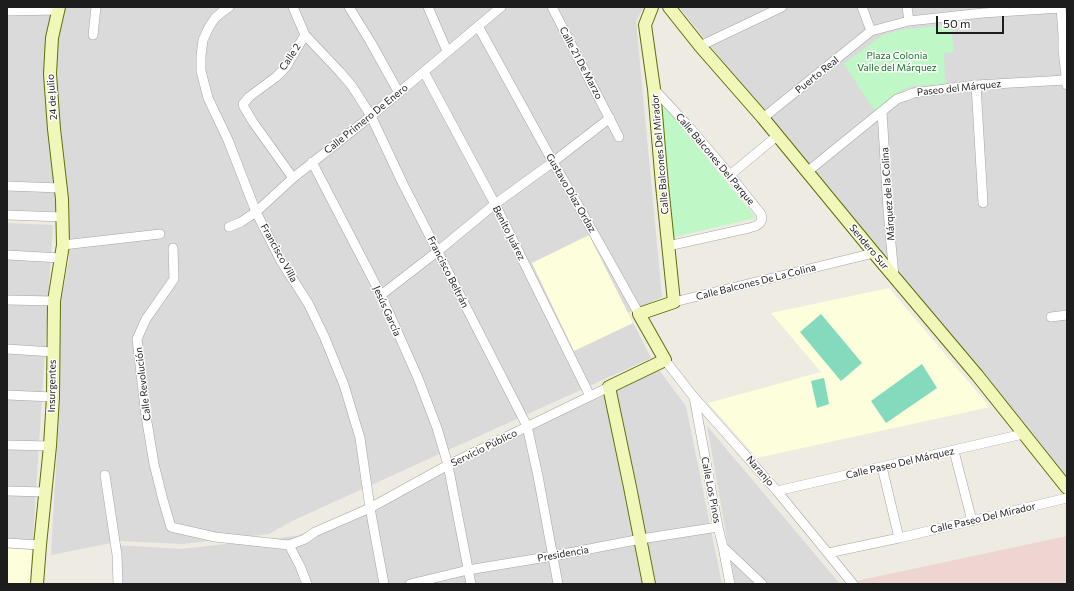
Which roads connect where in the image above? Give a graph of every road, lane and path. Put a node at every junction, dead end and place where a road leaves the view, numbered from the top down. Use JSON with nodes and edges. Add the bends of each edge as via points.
{"nodes":[{"id":1,"x":96,"y":7,"type":"edge"},
{"id":2,"x":230,"y":7,"type":"edge"},
{"id":3,"x":293,"y":7,"type":"edge"},
{"id":4,"x":349,"y":7,"type":"edge"},
{"id":5,"x":428,"y":7,"type":"edge"},
{"id":6,"x":501,"y":7,"type":"edge"},
{"id":7,"x":552,"y":7,"type":"edge"},
{"id":8,"x":652,"y":7,"type":"edge"},
{"id":9,"x":669,"y":7,"type":"edge"},
{"id":10,"x":782,"y":7,"type":"edge"},
{"id":11,"x":862,"y":7,"type":"edge"},
{"id":12,"x":907,"y":7,"type":"edge"},
{"id":13,"x":1061,"y":7,"type":"edge"},
{"id":14,"x":59,"y":9,"type":"edge"},
{"id":15,"x":983,"y":10,"type":"edge"},
{"id":16,"x":7,"y":11,"type":"edge"},
{"id":17,"x":909,"y":21,"type":"junction"},
{"id":18,"x":478,"y":26,"type":"junction"},
{"id":19,"x":872,"y":31,"type":"junction"},
{"id":20,"x":93,"y":35,"type":"dead end"},
{"id":21,"x":305,"y":35,"type":"junction"},
{"id":22,"x":1065,"y":35,"type":"edge"},
{"id":23,"x":700,"y":46,"type":"junction"},
{"id":24,"x":1065,"y":50,"type":"edge"},
{"id":25,"x":447,"y":51,"type":"junction"},
{"id":26,"x":424,"y":72,"type":"junction"},
{"id":27,"x":1067,"y":83,"type":"edge"},
{"id":28,"x":976,"y":85,"type":"junction"},
{"id":29,"x":654,"y":89,"type":"junction"},
{"id":30,"x":399,"y":93,"type":"junction"},
{"id":31,"x":882,"y":111,"type":"junction"},
{"id":32,"x":371,"y":116,"type":"junction"},
{"id":33,"x":610,"y":118,"type":"junction"},
{"id":34,"x":763,"y":118,"type":"junction"},
{"id":35,"x":777,"y":136,"type":"junction"},
{"id":36,"x":619,"y":137,"type":"dead end"},
{"id":37,"x":312,"y":162,"type":"junction"},
{"id":38,"x":553,"y":162,"type":"junction"},
{"id":39,"x":807,"y":172,"type":"junction"},
{"id":40,"x":730,"y":175,"type":"junction"},
{"id":41,"x":293,"y":178,"type":"junction"},
{"id":42,"x":7,"y":186,"type":"edge"},
{"id":43,"x":60,"y":188,"type":"junction"},
{"id":44,"x":983,"y":203,"type":"dead end"},
{"id":45,"x":494,"y":204,"type":"junction"},
{"id":46,"x":256,"y":212,"type":"junction"},
{"id":47,"x":7,"y":215,"type":"edge"},
{"id":48,"x":63,"y":217,"type":"junction"},
{"id":49,"x":229,"y":227,"type":"dead end"},
{"id":50,"x":160,"y":234,"type":"dead end"},
{"id":51,"x":63,"y":244,"type":"junction"},
{"id":52,"x":668,"y":246,"type":"junction"},
{"id":53,"x":172,"y":248,"type":"dead end"},
{"id":54,"x":438,"y":251,"type":"junction"},
{"id":55,"x":874,"y":253,"type":"junction"},
{"id":56,"x":7,"y":256,"type":"edge"},
{"id":57,"x":61,"y":258,"type":"junction"},
{"id":58,"x":894,"y":276,"type":"junction"},
{"id":59,"x":381,"y":295,"type":"junction"},
{"id":60,"x":7,"y":300,"type":"edge"},
{"id":61,"x":54,"y":301,"type":"junction"},
{"id":62,"x":674,"y":302,"type":"junction"},
{"id":63,"x":639,"y":314,"type":"junction"},
{"id":64,"x":1067,"y":315,"type":"edge"},
{"id":65,"x":1051,"y":317,"type":"dead end"},
{"id":66,"x":7,"y":349,"type":"edge"},
{"id":67,"x":53,"y":352,"type":"junction"},
{"id":68,"x":665,"y":360,"type":"junction"},
{"id":69,"x":609,"y":387,"type":"junction"},
{"id":70,"x":7,"y":395,"type":"edge"},
{"id":71,"x":590,"y":396,"type":"junction"},
{"id":72,"x":693,"y":396,"type":"junction"},
{"id":73,"x":53,"y":397,"type":"junction"},
{"id":74,"x":527,"y":426,"type":"junction"},
{"id":75,"x":1023,"y":434,"type":"junction"},
{"id":76,"x":7,"y":445,"type":"edge"},
{"id":77,"x":50,"y":446,"type":"junction"},
{"id":78,"x":954,"y":451,"type":"junction"},
{"id":79,"x":448,"y":465,"type":"junction"},
{"id":80,"x":882,"y":467,"type":"junction"},
{"id":81,"x":105,"y":475,"type":"dead end"},
{"id":82,"x":1067,"y":488,"type":"edge"},
{"id":83,"x":7,"y":491,"type":"edge"},
{"id":84,"x":777,"y":491,"type":"junction"},
{"id":85,"x":45,"y":492,"type":"junction"},
{"id":86,"x":1067,"y":498,"type":"edge"},
{"id":87,"x":370,"y":508,"type":"junction"},
{"id":88,"x":972,"y":521,"type":"junction"},
{"id":89,"x":718,"y":527,"type":"junction"},
{"id":90,"x":899,"y":538,"type":"junction"},
{"id":91,"x":641,"y":539,"type":"junction"},
{"id":92,"x":7,"y":543,"type":"edge"},
{"id":93,"x":40,"y":545,"type":"junction"},
{"id":94,"x":289,"y":545,"type":"junction"},
{"id":95,"x":723,"y":547,"type":"junction"},
{"id":96,"x":828,"y":553,"type":"junction"},
{"id":97,"x":553,"y":556,"type":"junction"},
{"id":98,"x":468,"y":570,"type":"junction"},
{"id":99,"x":37,"y":584,"type":"edge"},
{"id":100,"x":118,"y":584,"type":"edge"},
{"id":101,"x":307,"y":584,"type":"edge"},
{"id":102,"x":384,"y":584,"type":"edge"},
{"id":103,"x":410,"y":584,"type":"edge"},
{"id":104,"x":471,"y":584,"type":"edge"},
{"id":105,"x":558,"y":584,"type":"edge"},
{"id":106,"x":649,"y":584,"type":"edge"},
{"id":107,"x":730,"y":584,"type":"edge"},
{"id":108,"x":762,"y":584,"type":"edge"},
{"id":109,"x":853,"y":584,"type":"edge"}],
"edges":[{"from":1,"to":20,"type":"street"},
{"from":2,"to":46,"type":"street","name":"Francisco Villa","via":[[215,18],[203,40],[201,71],[208,98],[228,140]]},
{"from":3,"to":21,"type":"street","name":"Calle 2"},
{"from":4,"to":30,"type":"street"},
{"from":5,"to":25,"type":"street"},
{"from":6,"to":18,"type":"street","name":"Calle Primero De Enero"},
{"from":7,"to":33,"type":"street","name":"Calle 21 De Marzo"},
{"from":8,"to":29,"type":"street","name":"Calle Balcones Del Mirador","via":[[645,25]]},
{"from":9,"to":23,"type":"street","name":"Sendero Sur"},
{"from":10,"to":23,"type":"street"},
{"from":11,"to":19,"type":"street"},
{"from":12,"to":17,"type":"street"},
{"from":13,"to":15,"type":"street"},
{"from":13,"to":22,"type":"street"},
{"from":14,"to":16,"type":"street"},
{"from":14,"to":43,"type":"street","name":"24 de Julio","via":[[52,38],[50,74]]},
{"from":15,"to":17,"type":"street"},
{"from":17,"to":19,"type":"street"},
{"from":18,"to":25,"type":"street","name":"Calle Primero De Enero"},
{"from":18,"to":38,"type":"street","name":"Gustavo Díaz Ordaz"},
{"from":19,"to":34,"type":"street","name":"Puerto Real"},
{"from":21,"to":32,"type":"street","name":"Francisco Beltrán","via":[[352,86]]},
{"from":21,"to":41,"type":"street","name":"Calle 2","via":[[286,67],[243,104]]},
{"from":22,"to":24,"type":"street"},
{"from":23,"to":34,"type":"street","name":"Sendero Sur"},
{"from":24,"to":27,"type":"street"},
{"from":25,"to":26,"type":"street","name":"Calle Primero De Enero"},
{"from":26,"to":30,"type":"street","name":"Calle Primero De Enero"},
{"from":26,"to":45,"type":"street","name":"Benito Juárez"},
{"from":27,"to":28,"type":"street","name":"Paseo del Márquez"},
{"from":28,"to":31,"type":"street","name":"Paseo del Márquez","via":[[913,93],[897,99]]},
{"from":28,"to":44,"type":"street"},
{"from":29,"to":40,"type":"street","name":"Calle Balcones Del Parque"},
{"from":29,"to":52,"type":"street","name":"Calle Balcones Del Mirador"},
{"from":30,"to":32,"type":"street","name":"Calle Primero De Enero"},
{"from":31,"to":39,"type":"street","name":"Paseo del Márquez"},
{"from":31,"to":58,"type":"street","name":"Márquez de la Colina"},
{"from":32,"to":37,"type":"street","name":"Calle Primero De Enero"},
{"from":32,"to":54,"type":"street","name":"Francisco Beltrán"},
{"from":33,"to":36,"type":"street","name":"Calle 21 De Marzo"},
{"from":33,"to":38,"type":"street"},
{"from":34,"to":35,"type":"street","name":"Sendero Sur"},
{"from":35,"to":39,"type":"street","name":"Sendero Sur"},
{"from":35,"to":40,"type":"street"},
{"from":37,"to":41,"type":"street","name":"Calle Primero De Enero"},
{"from":37,"to":59,"type":"street","name":"Jesús García"},
{"from":38,"to":45,"type":"street"},
{"from":38,"to":63,"type":"street","name":"Gustavo Díaz Ordaz"},
{"from":39,"to":55,"type":"street","name":"Sendero Sur"},
{"from":40,"to":52,"type":"street","name":"Calle Balcones Del Parque","via":[[761,214],[760,223],[749,228]]},
{"from":41,"to":46,"type":"street","name":"Calle Primero De Enero"},
{"from":42,"to":43,"type":"street"},
{"from":43,"to":48,"type":"street","name":"Insurgentes"},
{"from":45,"to":54,"type":"street"},
{"from":45,"to":71,"type":"street","name":"Benito Juárez"},
{"from":46,"to":49,"type":"street","name":"Calle Primero De Enero"},
{"from":46,"to":87,"type":"street","name":"Francisco Villa","via":[[308,303],[344,385],[360,438]]},
{"from":47,"to":48,"type":"street"},
{"from":48,"to":51,"type":"street","name":"Insurgentes"},
{"from":50,"to":51,"type":"street"},
{"from":51,"to":57,"type":"street","name":"Insurgentes"},
{"from":52,"to":62,"type":"street","name":"Calle Balcones Del Mirador"},
{"from":53,"to":94,"type":"street","name":"Calle Revolución","via":[[174,279],[146,319],[137,339],[154,464],[171,527],[215,537]]},
{"from":54,"to":59,"type":"street"},
{"from":54,"to":74,"type":"street","name":"Francisco Beltrán"},
{"from":55,"to":58,"type":"street","name":"Sendero Sur"},
{"from":55,"to":62,"type":"street","name":"Calle Balcones De La Colina"},
{"from":56,"to":57,"type":"street"},
{"from":57,"to":61,"type":"street","name":"Insurgentes"},
{"from":58,"to":75,"type":"street","name":"Sendero Sur"},
{"from":59,"to":79,"type":"street","name":"Jesús García","via":[[418,378]]},
{"from":60,"to":61,"type":"street"},
{"from":61,"to":67,"type":"street","name":"Insurgentes"},
{"from":62,"to":63,"type":"street","name":"Calle Balcones De La Colina"},
{"from":63,"to":68,"type":"street","name":"Gustavo Díaz Ordaz"},
{"from":64,"to":65,"type":"street"},
{"from":66,"to":67,"type":"street"},
{"from":67,"to":73,"type":"street","name":"Insurgentes"},
{"from":68,"to":69,"type":"street","name":"Servicio Público"},
{"from":68,"to":72,"type":"street","name":"Naranjo"},
{"from":69,"to":71,"type":"street","name":"Servicio Público"},
{"from":69,"to":91,"type":"street"},
{"from":70,"to":73,"type":"street"},
{"from":71,"to":74,"type":"street","name":"Servicio Público"},
{"from":72,"to":84,"type":"street","name":"Naranjo"},
{"from":72,"to":89,"type":"street","name":"Calle Los Pinos"},
{"from":73,"to":77,"type":"street","name":"Insurgentes"},
{"from":74,"to":79,"type":"street","name":"Servicio Público"},
{"from":74,"to":97,"type":"street","name":"Francisco Beltrán"},
{"from":75,"to":78,"type":"street","name":"Calle Paseo Del Márquez"},
{"from":75,"to":82,"type":"street","name":"Sendero Sur"},
{"from":76,"to":77,"type":"street"},
{"from":77,"to":85,"type":"street","name":"Insurgentes"},
{"from":78,"to":80,"type":"street","name":"Calle Paseo Del Márquez"},
{"from":78,"to":88,"type":"street"},
{"from":79,"to":87,"type":"street","name":"Servicio Público"},
{"from":79,"to":98,"type":"street","name":"Jesús García"},
{"from":80,"to":84,"type":"street","name":"Calle Paseo Del Márquez"},
{"from":80,"to":90,"type":"street"},
{"from":81,"to":100,"type":"street","via":[[117,555]]},
{"from":83,"to":85,"type":"street"},
{"from":84,"to":96,"type":"street","name":"Naranjo"},
{"from":85,"to":93,"type":"street","name":"Insurgentes"},
{"from":86,"to":88,"type":"street","name":"Calle Paseo Del Mirador"},
{"from":87,"to":94,"type":"street","name":"Servicio Público","via":[[315,532],[305,540]]},
{"from":87,"to":102,"type":"street","name":"Francisco Villa"},
{"from":88,"to":90,"type":"street","name":"Calle Paseo Del Mirador"},
{"from":89,"to":91,"type":"street","name":"Presidencia"},
{"from":89,"to":95,"type":"street","name":"Calle Los Pinos"},
{"from":90,"to":96,"type":"street","name":"Calle Paseo Del Mirador"},
{"from":91,"to":97,"type":"street","name":"Presidencia"},
{"from":91,"to":106,"type":"street"},
{"from":92,"to":93,"type":"street"},
{"from":93,"to":99,"type":"street","name":"Insurgentes"},
{"from":94,"to":101,"type":"street"},
{"from":95,"to":107,"type":"street","name":"Calle Los Pinos"},
{"from":95,"to":108,"type":"street"},
{"from":96,"to":109,"type":"street","name":"Naranjo"},
{"from":97,"to":98,"type":"street","name":"Presidencia"},
{"from":97,"to":105,"type":"street","name":"Francisco Beltrán"},
{"from":98,"to":103,"type":"street","name":"Presidencia"},
{"from":98,"to":104,"type":"street","name":"Jesús García"}]}
